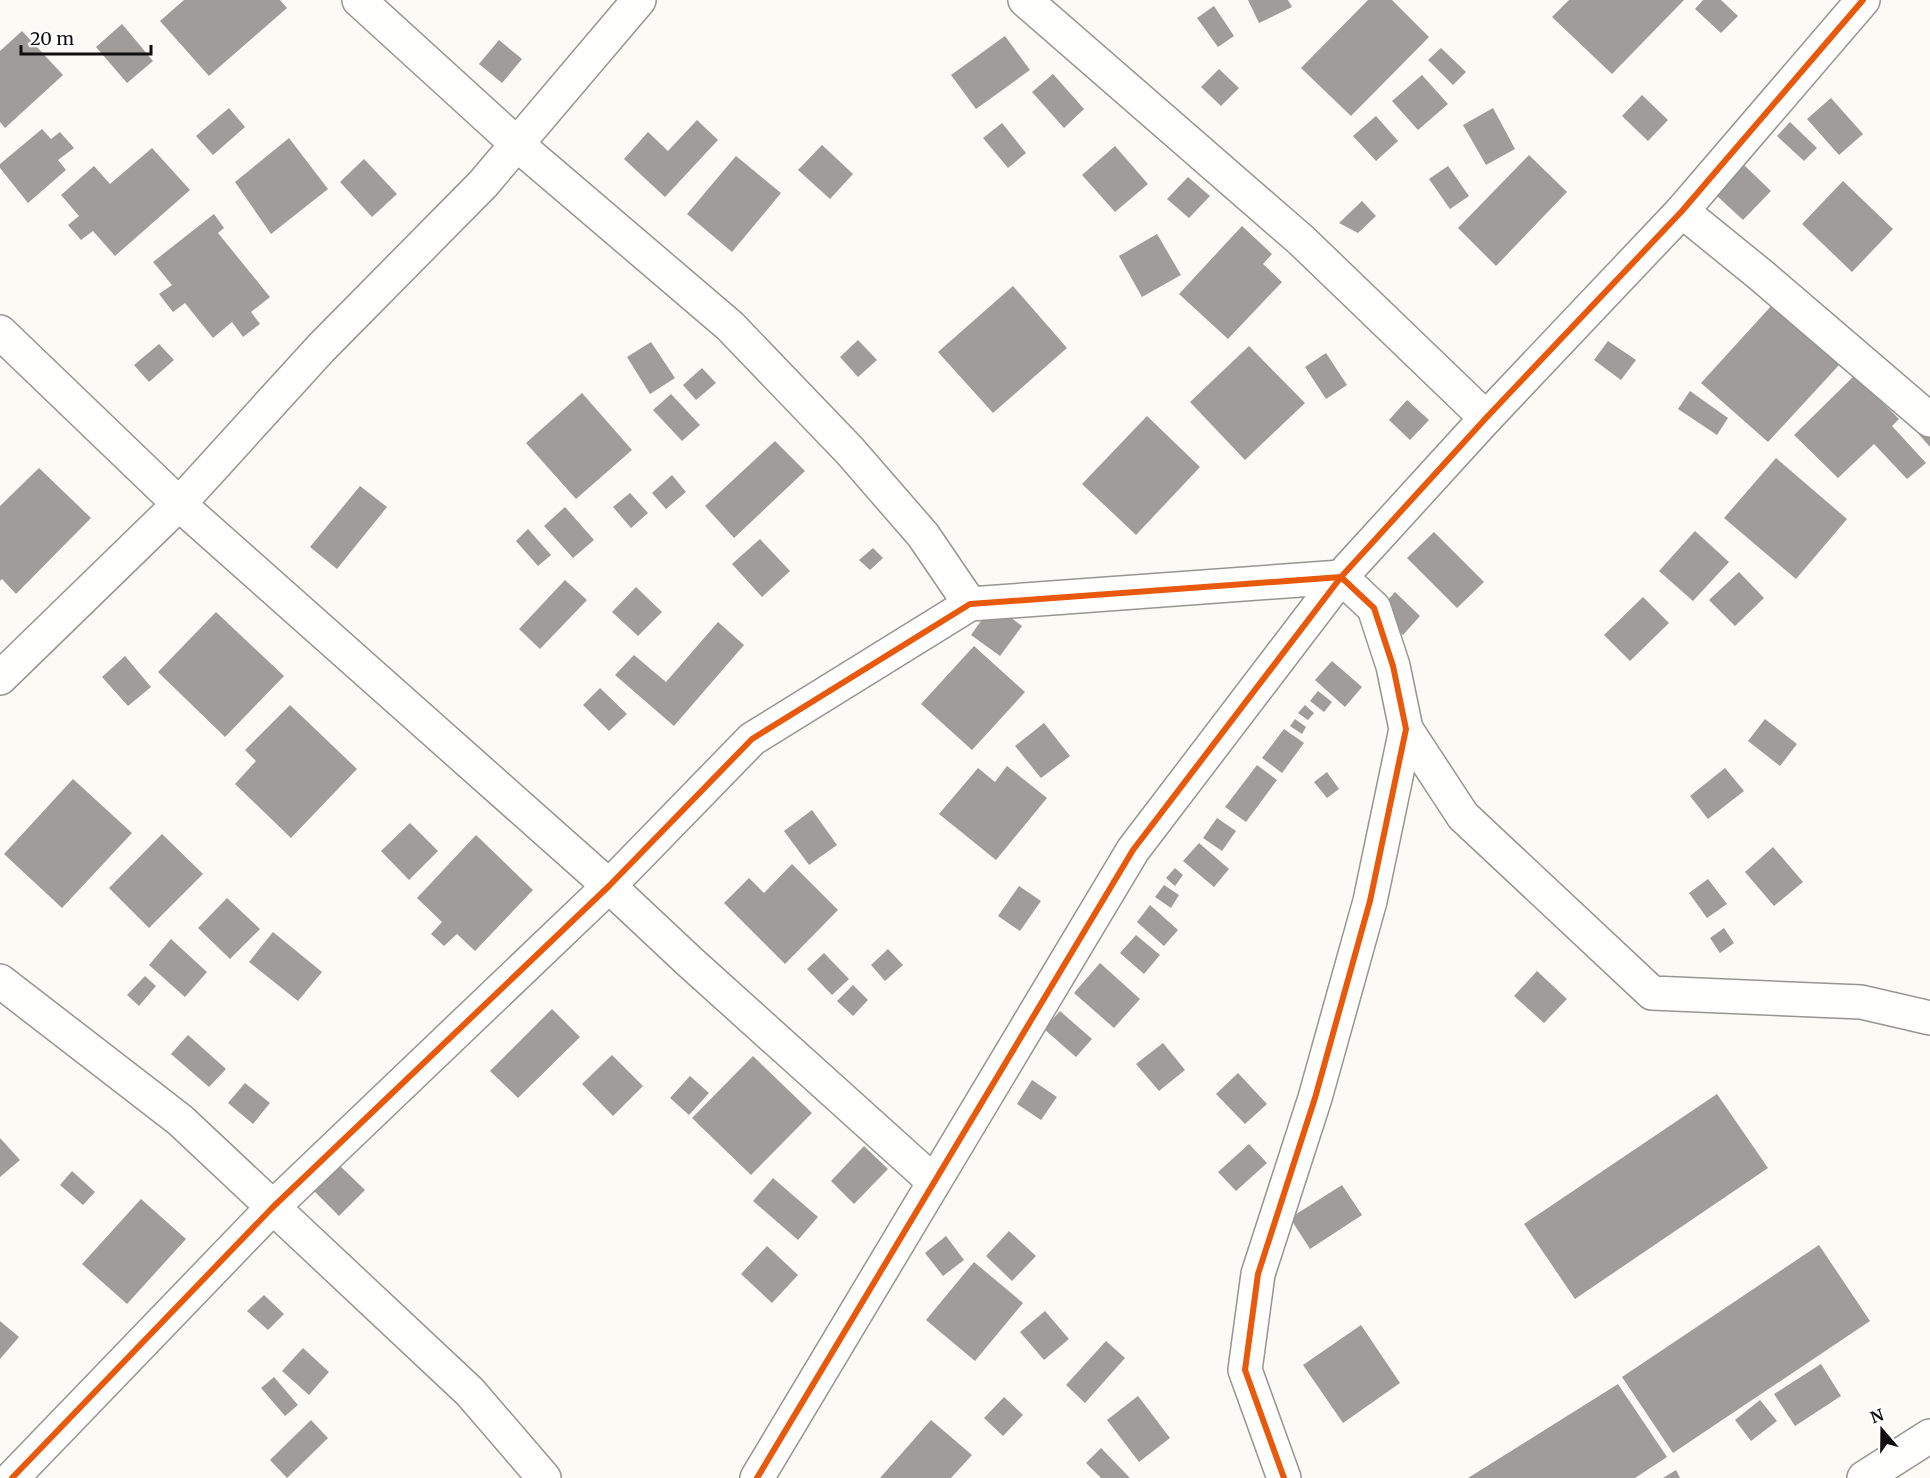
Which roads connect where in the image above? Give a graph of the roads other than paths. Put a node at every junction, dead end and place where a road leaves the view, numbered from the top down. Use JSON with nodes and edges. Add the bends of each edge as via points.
{"nodes":[{"id":1,"x":359,"y":0,"type":"edge"},
{"id":2,"x":639,"y":0,"type":"edge"},
{"id":3,"x":1025,"y":0,"type":"edge"},
{"id":4,"x":1863,"y":0,"type":"edge"},
{"id":5,"x":518,"y":145,"type":"junction"},
{"id":6,"x":1682,"y":211,"type":"junction"},
{"id":7,"x":0,"y":332,"type":"edge"},
{"id":8,"x":1486,"y":418,"type":"junction"},
{"id":9,"x":1930,"y":420,"type":"edge"},
{"id":10,"x":179,"y":504,"type":"junction"},
{"id":11,"x":1341,"y":577,"type":"junction"},
{"id":12,"x":970,"y":604,"type":"junction"},
{"id":13,"x":0,"y":678,"type":"edge"},
{"id":14,"x":1406,"y":729,"type":"junction"},
{"id":15,"x":609,"y":886,"type":"junction"},
{"id":16,"x":0,"y":981,"type":"edge"},
{"id":17,"x":1930,"y":1018,"type":"edge"},
{"id":18,"x":933,"y":1181,"type":"junction"},
{"id":19,"x":273,"y":1207,"type":"junction"},
{"id":20,"x":1930,"y":1436,"type":"edge"},
{"id":21,"x":12,"y":1478,"type":"edge"},
{"id":22,"x":544,"y":1478,"type":"edge"},
{"id":23,"x":757,"y":1478,"type":"edge"},
{"id":24,"x":1284,"y":1478,"type":"edge"},
{"id":25,"x":1864,"y":1478,"type":"edge"}],
"edges":[{"from":1,"to":5,"type":"street"},
{"from":2,"to":5,"type":"street"},
{"from":3,"to":8,"type":"street","via":[[1301,240]]},
{"from":4,"to":6,"type":"street"},
{"from":5,"to":10,"type":"street","via":[[321,348]]},
{"from":5,"to":12,"type":"street","via":[[730,326],[850,451],[923,536]]},
{"from":6,"to":8,"type":"street"},
{"from":6,"to":9,"type":"street"},
{"from":7,"to":10,"type":"street"},
{"from":8,"to":11,"type":"street"},
{"from":10,"to":13,"type":"street"},
{"from":10,"to":15,"type":"street"},
{"from":11,"to":12,"type":"street"},
{"from":11,"to":14,"type":"street","via":[[1374,608],[1393,666]]},
{"from":11,"to":18,"type":"street","via":[[1133,850]]},
{"from":12,"to":15,"type":"street","via":[[752,739]]},
{"from":14,"to":17,"type":"street","via":[[1463,816],[1652,993],[1861,1002]]},
{"from":14,"to":24,"type":"street","via":[[1370,901],[1315,1098],[1258,1274],[1245,1370]]},
{"from":15,"to":18,"type":"street"},
{"from":15,"to":19,"type":"street"},
{"from":16,"to":19,"type":"street","via":[[180,1120]]},
{"from":18,"to":23,"type":"street"},
{"from":19,"to":21,"type":"street"},
{"from":19,"to":22,"type":"street","via":[[470,1392]]},
{"from":20,"to":25,"type":"street"}]}
